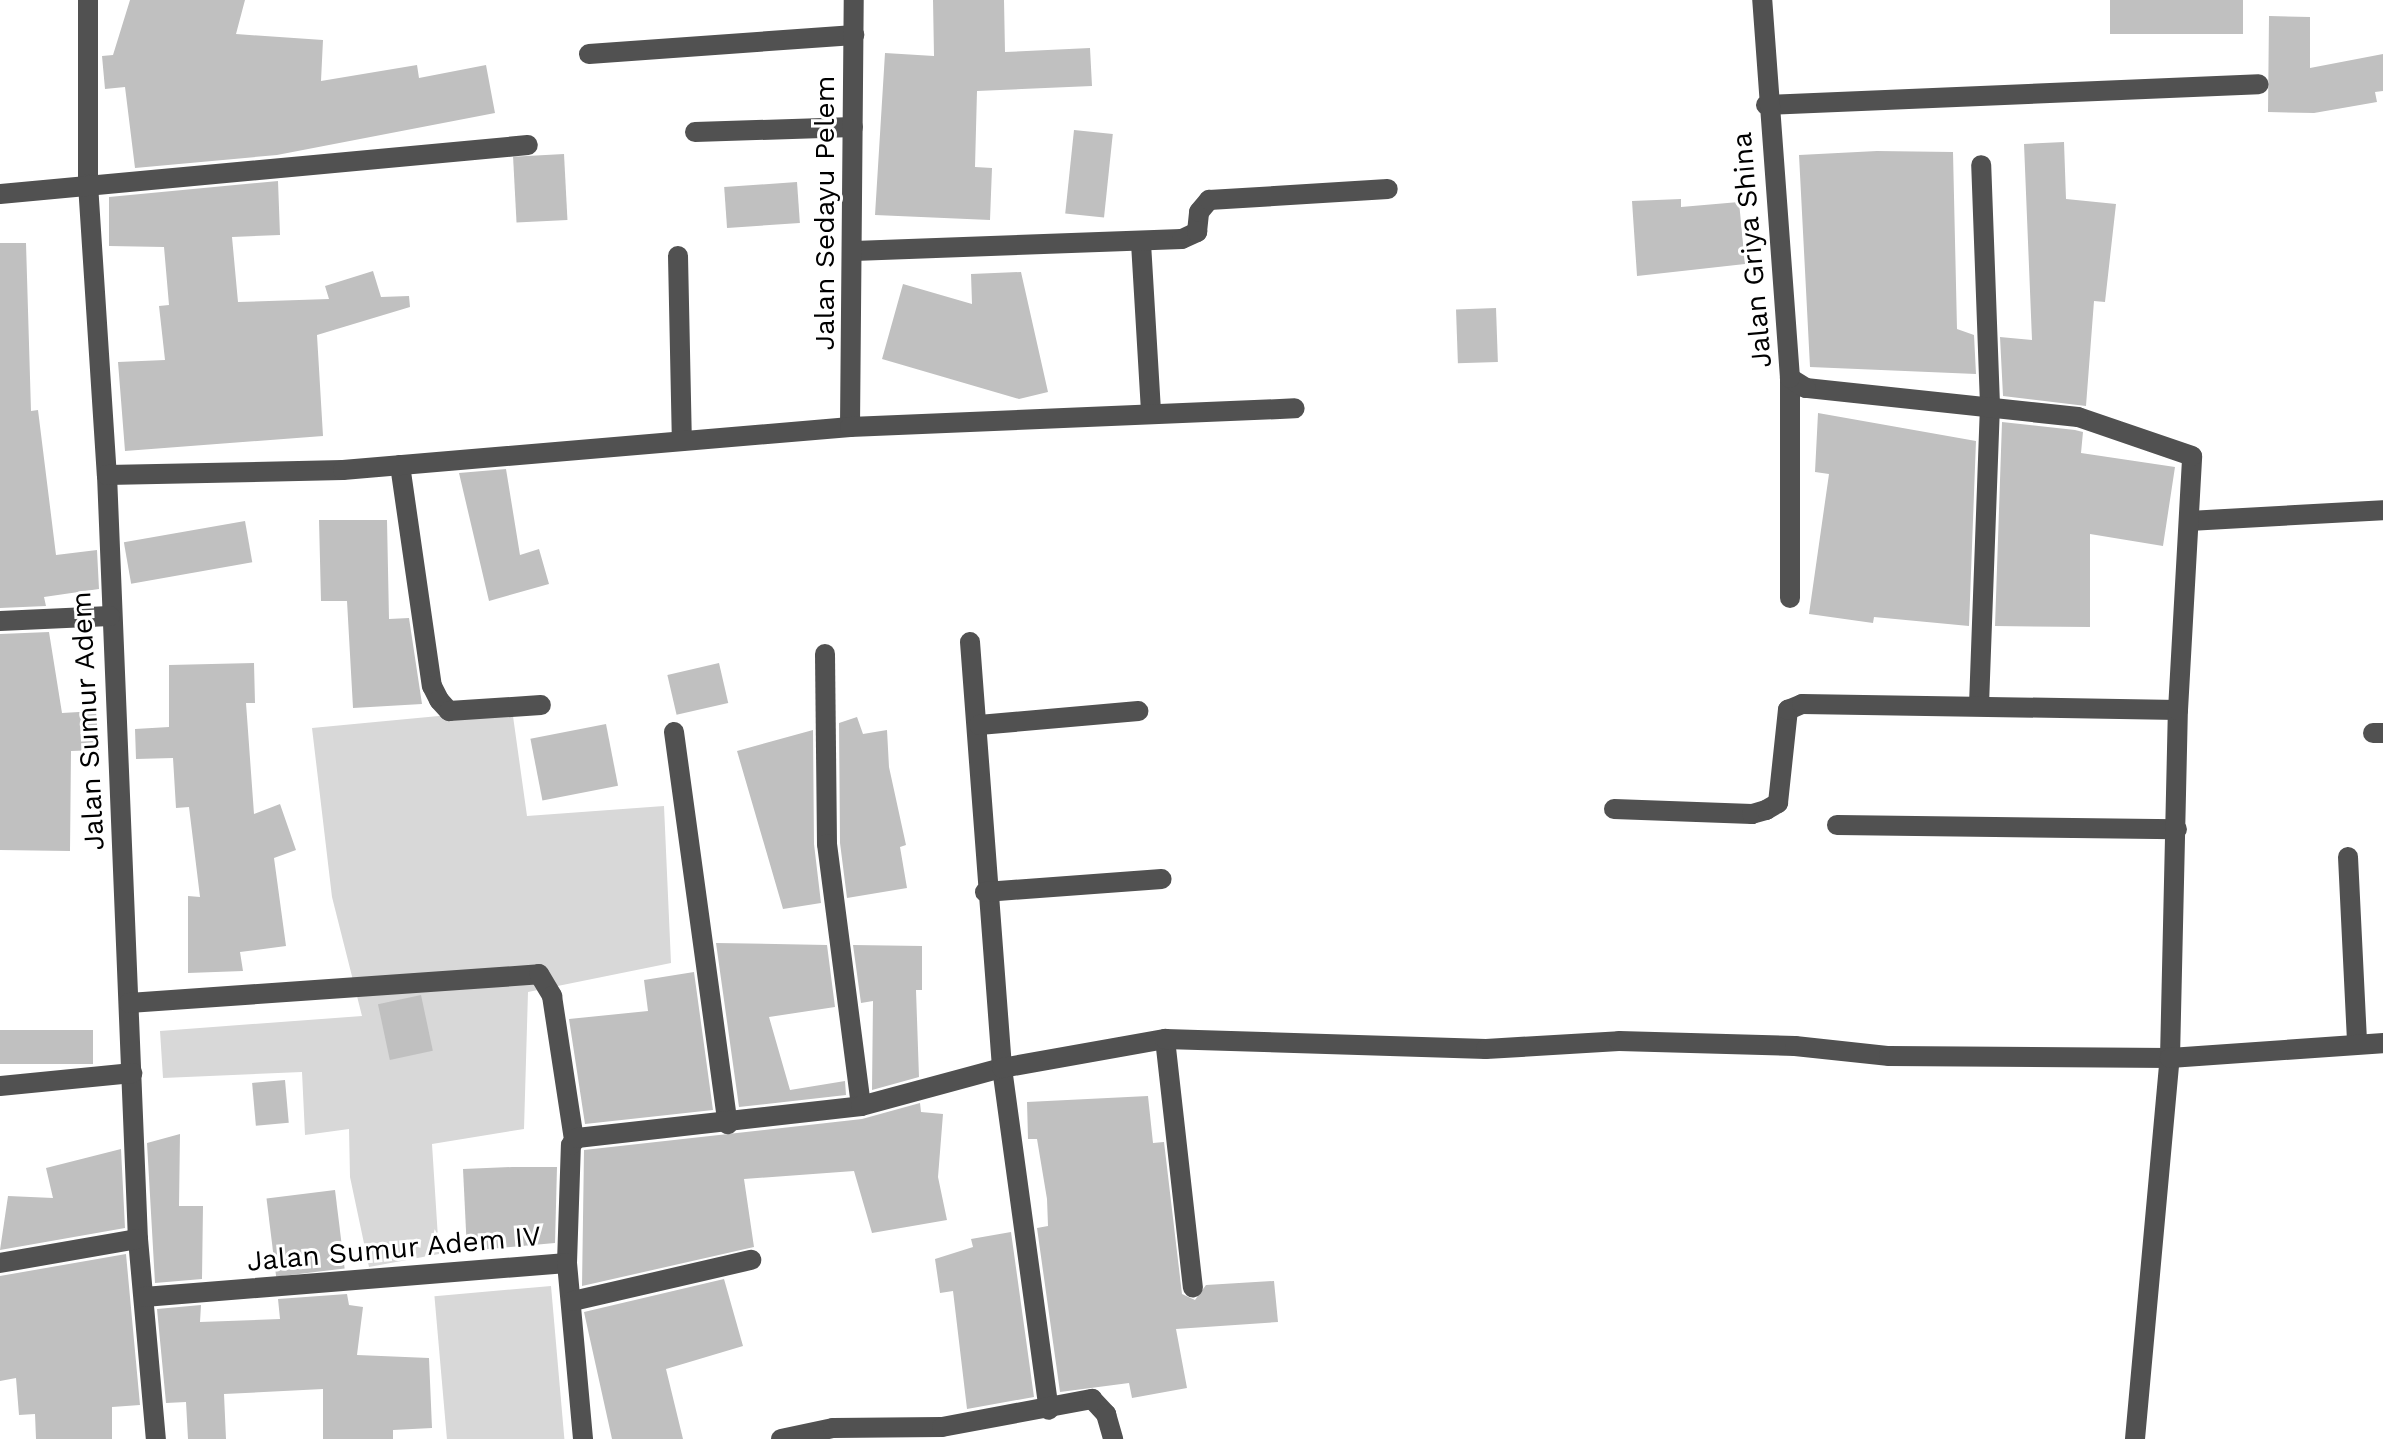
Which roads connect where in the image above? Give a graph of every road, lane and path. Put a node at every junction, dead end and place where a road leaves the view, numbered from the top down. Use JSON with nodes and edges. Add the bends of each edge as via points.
{"nodes":[{"id":1,"x":88,"y":0,"type":"edge"},
{"id":2,"x":854,"y":0,"type":"edge"},
{"id":3,"x":1762,"y":0,"type":"edge"},
{"id":4,"x":854,"y":35,"type":"junction"},
{"id":5,"x":589,"y":54,"type":"dead end"},
{"id":6,"x":2259,"y":84,"type":"dead end"},
{"id":7,"x":1766,"y":105,"type":"junction"},
{"id":8,"x":853,"y":127,"type":"junction"},
{"id":9,"x":695,"y":132,"type":"dead end"},
{"id":10,"x":528,"y":145,"type":"dead end"},
{"id":11,"x":1981,"y":165,"type":"dead end"},
{"id":12,"x":88,"y":184,"type":"junction"},
{"id":13,"x":1388,"y":189,"type":"dead end"},
{"id":14,"x":0,"y":194,"type":"edge"},
{"id":15,"x":1141,"y":243,"type":"junction"},
{"id":16,"x":854,"y":251,"type":"junction"},
{"id":17,"x":678,"y":256,"type":"dead end"},
{"id":18,"x":1790,"y":378,"type":"junction"},
{"id":19,"x":1990,"y":405,"type":"junction"},
{"id":20,"x":1295,"y":408,"type":"dead end"},
{"id":21,"x":1151,"y":413,"type":"junction"},
{"id":22,"x":850,"y":427,"type":"junction"},
{"id":23,"x":682,"y":441,"type":"junction"},
{"id":24,"x":400,"y":465,"type":"junction"},
{"id":25,"x":107,"y":475,"type":"junction"},
{"id":26,"x":2383,"y":510,"type":"edge"},
{"id":27,"x":2191,"y":521,"type":"junction"},
{"id":28,"x":1790,"y":598,"type":"dead end"},
{"id":29,"x":110,"y":616,"type":"junction"},
{"id":30,"x":0,"y":621,"type":"edge"},
{"id":31,"x":970,"y":642,"type":"dead end"},
{"id":32,"x":825,"y":654,"type":"dead end"},
{"id":33,"x":541,"y":705,"type":"dead end"},
{"id":34,"x":1979,"y":705,"type":"junction"},
{"id":35,"x":2178,"y":710,"type":"junction"},
{"id":36,"x":1138,"y":711,"type":"dead end"},
{"id":37,"x":979,"y":725,"type":"junction"},
{"id":38,"x":674,"y":732,"type":"dead end"},
{"id":39,"x":1614,"y":809,"type":"dead end"},
{"id":40,"x":1837,"y":825,"type":"dead end"},
{"id":41,"x":2177,"y":829,"type":"junction"},
{"id":42,"x":2348,"y":857,"type":"dead end"},
{"id":43,"x":1162,"y":879,"type":"dead end"},
{"id":44,"x":985,"y":892,"type":"junction"},
{"id":45,"x":129,"y":1003,"type":"junction"},
{"id":46,"x":1165,"y":1039,"type":"junction"},
{"id":47,"x":2383,"y":1043,"type":"edge"},
{"id":48,"x":2357,"y":1044,"type":"junction"},
{"id":49,"x":2170,"y":1058,"type":"junction"},
{"id":50,"x":1002,"y":1068,"type":"junction"},
{"id":51,"x":132,"y":1073,"type":"junction"},
{"id":52,"x":0,"y":1086,"type":"edge"},
{"id":53,"x":861,"y":1106,"type":"junction"},
{"id":54,"x":728,"y":1124,"type":"junction"},
{"id":55,"x":574,"y":1140,"type":"junction"},
{"id":56,"x":138,"y":1239,"type":"junction"},
{"id":57,"x":751,"y":1260,"type":"dead end"},
{"id":58,"x":0,"y":1263,"type":"edge"},
{"id":59,"x":567,"y":1263,"type":"junction"},
{"id":60,"x":1193,"y":1287,"type":"dead end"},
{"id":61,"x":144,"y":1297,"type":"junction"},
{"id":62,"x":573,"y":1301,"type":"junction"},
{"id":63,"x":1049,"y":1410,"type":"junction"},
{"id":64,"x":156,"y":1439,"type":"edge"},
{"id":65,"x":583,"y":1439,"type":"edge"},
{"id":66,"x":781,"y":1439,"type":"edge"},
{"id":67,"x":1113,"y":1439,"type":"edge"},
{"id":68,"x":2135,"y":1439,"type":"edge"}],
"edges":[{"from":1,"to":12,"type":"street","name":"Jalan Sumur Adem"},
{"from":2,"to":4,"type":"street","name":"Jalan Sedayu Pelem"},
{"from":3,"to":7,"type":"street","name":"Jalan Griya Shina"},
{"from":4,"to":5,"type":"street"},
{"from":4,"to":8,"type":"street","name":"Jalan Sedayu Pelem"},
{"from":6,"to":7,"type":"street"},
{"from":7,"to":18,"type":"street","name":"Jalan Griya Shina"},
{"from":8,"to":9,"type":"street"},
{"from":8,"to":16,"type":"street","name":"Jalan Sedayu Pelem"},
{"from":10,"to":12,"type":"street"},
{"from":11,"to":19,"type":"street"},
{"from":12,"to":14,"type":"street"},
{"from":12,"to":25,"type":"street","name":"Jalan Sumur Adem"},
{"from":13,"to":15,"type":"street","via":[[1209,200],[1191,236]]},
{"from":15,"to":16,"type":"street"},
{"from":15,"to":21,"type":"street"},
{"from":16,"to":22,"type":"street","name":"Jalan Sedayu Pelem"},
{"from":17,"to":23,"type":"street"},
{"from":18,"to":19,"type":"street","name":"Jalan Griya Shina","via":[[1816,389]]},
{"from":18,"to":28,"type":"street"},
{"from":19,"to":27,"type":"street","name":"Jalan Griya Shina","via":[[2078,417],[2192,456]]},
{"from":19,"to":34,"type":"street"},
{"from":20,"to":21,"type":"street"},
{"from":21,"to":22,"type":"street"},
{"from":22,"to":23,"type":"street"},
{"from":23,"to":24,"type":"street"},
{"from":24,"to":25,"type":"street"},
{"from":24,"to":33,"type":"street","via":[[432,686],[439,700],[449,711]]},
{"from":25,"to":29,"type":"street","name":"Jalan Sumur Adem"},
{"from":26,"to":27,"type":"street"},
{"from":27,"to":35,"type":"street"},
{"from":29,"to":30,"type":"street"},
{"from":29,"to":45,"type":"street","name":"Jalan Sumur Adem"},
{"from":31,"to":37,"type":"street"},
{"from":32,"to":53,"type":"street","via":[[827,844]]},
{"from":34,"to":35,"type":"street"},
{"from":34,"to":39,"type":"street","via":[[1802,704],[1788,710],[1778,803],[1766,810],[1752,814]]},
{"from":35,"to":41,"type":"street"},
{"from":36,"to":37,"type":"street"},
{"from":37,"to":44,"type":"street"},
{"from":38,"to":54,"type":"street"},
{"from":40,"to":41,"type":"street"},
{"from":41,"to":49,"type":"street"},
{"from":42,"to":48,"type":"street"},
{"from":43,"to":44,"type":"street"},
{"from":44,"to":50,"type":"street"},
{"from":45,"to":51,"type":"street","name":"Jalan Sumur Adem"},
{"from":45,"to":55,"type":"street","via":[[539,974],[552,996]]},
{"from":46,"to":49,"type":"street","via":[[1486,1049],[1619,1041],[1795,1046],[1889,1056]]},
{"from":46,"to":50,"type":"street"},
{"from":46,"to":60,"type":"street"},
{"from":47,"to":48,"type":"street"},
{"from":48,"to":49,"type":"street"},
{"from":49,"to":68,"type":"street"},
{"from":50,"to":53,"type":"street"},
{"from":50,"to":63,"type":"street"},
{"from":51,"to":52,"type":"street"},
{"from":51,"to":56,"type":"street","name":"Jalan Sumur Adem"},
{"from":53,"to":54,"type":"street"},
{"from":54,"to":55,"type":"street"},
{"from":55,"to":59,"type":"street"},
{"from":56,"to":58,"type":"street"},
{"from":56,"to":61,"type":"street","name":"Jalan Sumur Adem"},
{"from":57,"to":62,"type":"street"},
{"from":59,"to":61,"type":"street","name":"Jalan Sumur Adem IV"},
{"from":59,"to":62,"type":"street","name":"Jalan Sumur Adem IV"},
{"from":61,"to":64,"type":"street","name":"Jalan Sumur Adem"},
{"from":62,"to":65,"type":"street","name":"Jalan Sumur Adem IV"},
{"from":63,"to":66,"type":"street","via":[[942,1427],[833,1428]]},
{"from":63,"to":67,"type":"street","via":[[1092,1399],[1106,1414]]}]}
